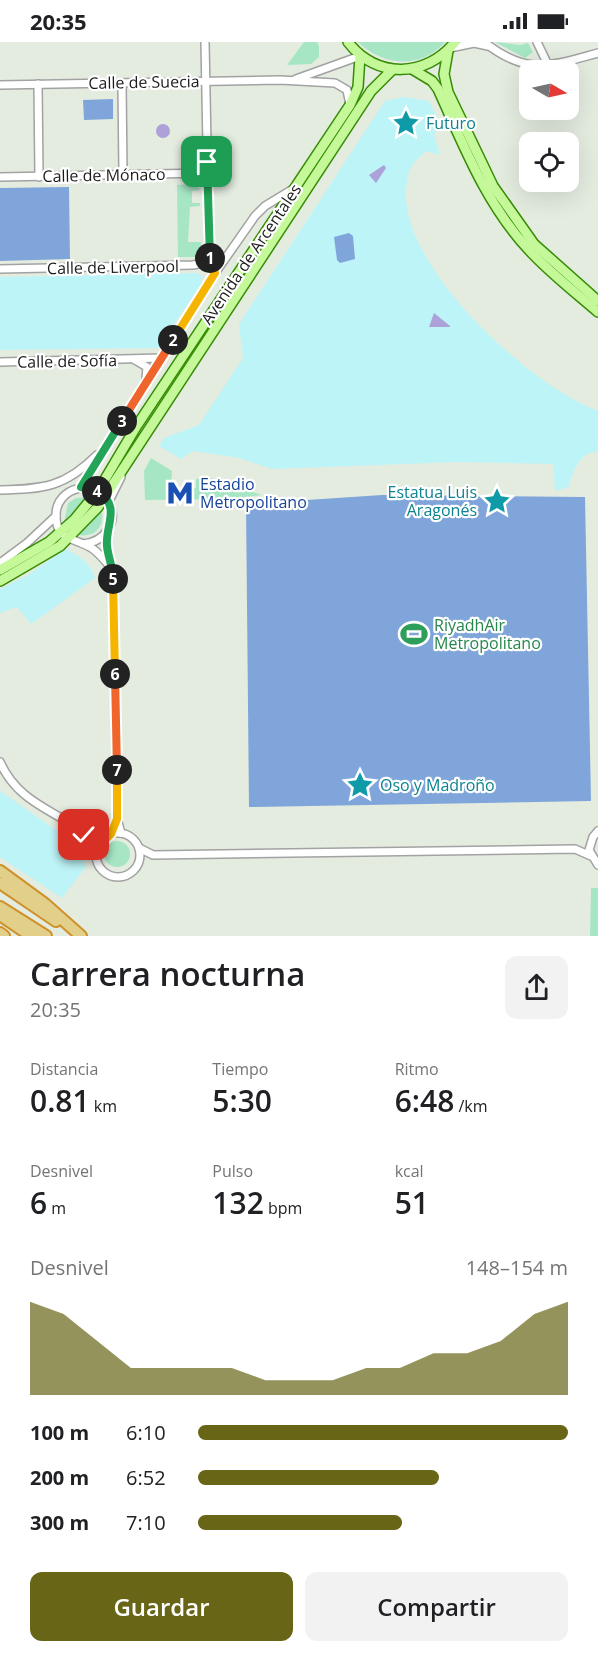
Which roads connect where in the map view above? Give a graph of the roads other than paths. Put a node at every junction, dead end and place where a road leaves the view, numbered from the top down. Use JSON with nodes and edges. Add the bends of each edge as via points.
{"nodes":[{"id":1,"x":205,"y":42,"type":"edge"},
{"id":2,"x":348,"y":42,"type":"edge"},
{"id":3,"x":537,"y":42,"type":"edge"},
{"id":4,"x":486,"y":44,"type":"edge"},
{"id":5,"x":451,"y":47,"type":"edge"},
{"id":6,"x":542,"y":53,"type":"junction"},
{"id":7,"x":598,"y":53,"type":"edge"},
{"id":8,"x":360,"y":56,"type":"junction"},
{"id":9,"x":537,"y":60,"type":"edge"},
{"id":10,"x":546,"y":60,"type":"edge"},
{"id":11,"x":574,"y":60,"type":"edge"},
{"id":12,"x":519,"y":61,"type":"edge"},
{"id":13,"x":392,"y":69,"type":"junction"},
{"id":14,"x":412,"y":69,"type":"junction"},
{"id":15,"x":206,"y":80,"type":"junction"},
{"id":16,"x":287,"y":80,"type":"junction"},
{"id":17,"x":122,"y":83,"type":"junction"},
{"id":18,"x":38,"y":84,"type":"junction"},
{"id":19,"x":0,"y":85,"type":"edge"},
{"id":20,"x":350,"y":105,"type":"junction"},
{"id":21,"x":207,"y":173,"type":"junction"},
{"id":22,"x":123,"y":175,"type":"junction"},
{"id":23,"x":0,"y":177,"type":"edge"},
{"id":24,"x":39,"y":177,"type":"junction"},
{"id":25,"x":296,"y":187,"type":"junction"},
{"id":26,"x":210,"y":259,"type":"junction"},
{"id":27,"x":225,"y":263,"type":"junction"},
{"id":28,"x":0,"y":269,"type":"edge"},
{"id":29,"x":215,"y":273,"type":"junction"},
{"id":30,"x":598,"y":301,"type":"edge"},
{"id":31,"x":598,"y":312,"type":"edge"},
{"id":32,"x":162,"y":358,"type":"junction"},
{"id":33,"x":135,"y":360,"type":"junction"},
{"id":34,"x":0,"y":362,"type":"edge"},
{"id":35,"x":144,"y":387,"type":"junction"},
{"id":36,"x":105,"y":447,"type":"junction"},
{"id":37,"x":81,"y":487,"type":"junction"},
{"id":38,"x":0,"y":490,"type":"edge"},
{"id":39,"x":104,"y":496,"type":"junction"},
{"id":40,"x":56,"y":516,"type":"junction"},
{"id":41,"x":108,"y":532,"type":"junction"},
{"id":42,"x":64,"y":535,"type":"junction"},
{"id":43,"x":83,"y":544,"type":"junction"},
{"id":44,"x":0,"y":563,"type":"edge"},
{"id":45,"x":0,"y":570,"type":"edge"},
{"id":46,"x":113,"y":570,"type":"junction"},
{"id":47,"x":0,"y":581,"type":"edge"},
{"id":48,"x":0,"y":762,"type":"edge"},
{"id":49,"x":117,"y":819,"type":"junction"},
{"id":50,"x":598,"y":831,"type":"edge"},
{"id":51,"x":121,"y":833,"type":"junction"},
{"id":52,"x":111,"y":834,"type":"junction"},
{"id":53,"x":590,"y":843,"type":"junction"},
{"id":54,"x":97,"y":847,"type":"junction"},
{"id":55,"x":139,"y":849,"type":"junction"},
{"id":56,"x":575,"y":849,"type":"junction"},
{"id":57,"x":150,"y":855,"type":"junction"},
{"id":58,"x":591,"y":856,"type":"junction"},
{"id":59,"x":138,"y":864,"type":"junction"},
{"id":60,"x":598,"y":865,"type":"edge"},
{"id":61,"x":0,"y":871,"type":"edge"},
{"id":62,"x":0,"y":883,"type":"edge"},
{"id":63,"x":0,"y":907,"type":"edge"},
{"id":64,"x":0,"y":915,"type":"edge"},
{"id":65,"x":31,"y":936,"type":"edge"},
{"id":66,"x":46,"y":936,"type":"edge"},
{"id":67,"x":80,"y":936,"type":"edge"}],
"edges":[{"from":1,"to":15,"type":"street"},
{"from":2,"to":8,"type":"main road"},
{"from":3,"to":6,"type":"street"},
{"from":4,"to":5,"type":"street"},
{"from":4,"to":12,"type":"street"},
{"from":5,"to":14,"type":"main road","via":[[435,61]]},
{"from":5,"to":30,"type":"main road","via":[[444,74],[448,92],[493,186],[534,244]]},
{"from":6,"to":9,"type":"street"},
{"from":6,"to":10,"type":"street"},
{"from":7,"to":11,"type":"street"},
{"from":8,"to":13,"type":"main road"},
{"from":8,"to":16,"type":"street","name":"Calle de Suecia"},
{"from":8,"to":20,"type":"main road","name":"Avenida de Arcentales","via":[[358,87]]},
{"from":13,"to":14,"type":"main road"},
{"from":13,"to":39,"type":"main road","name":"Avenida de Arcentales","via":[[370,91]]},
{"from":14,"to":31,"type":"main road","via":[[438,89],[473,167],[508,225],[546,267]]},
{"from":15,"to":16,"type":"street","name":"Calle de Suecia"},
{"from":15,"to":17,"type":"street","name":"Calle de Suecia"},
{"from":15,"to":21,"type":"street"},
{"from":16,"to":20,"type":"street","name":"Calle de Suecia","via":[[339,84],[347,90]]},
{"from":17,"to":18,"type":"street","name":"Calle de Suecia"},
{"from":17,"to":22,"type":"street"},
{"from":18,"to":19,"type":"street","name":"Calle de Suecia"},
{"from":18,"to":24,"type":"street"},
{"from":20,"to":25,"type":"main road","name":"Avenida de Arcentales"},
{"from":21,"to":22,"type":"street","name":"Calle de Mónaco"},
{"from":21,"to":26,"type":"street"},
{"from":22,"to":24,"type":"street","name":"Calle de Mónaco"},
{"from":23,"to":24,"type":"street","name":"Calle de Mónaco"},
{"from":25,"to":27,"type":"street","via":[[258,213]]},
{"from":25,"to":39,"type":"main road","name":"Avenida de Arcentales","via":[[136,427]]},
{"from":26,"to":27,"type":"street","name":"Calle de Liverpool"},
{"from":26,"to":28,"type":"street","name":"Calle de Liverpool","via":[[193,265]]},
{"from":26,"to":29,"type":"street"},
{"from":27,"to":29,"type":"street"},
{"from":29,"to":32,"type":"street"},
{"from":32,"to":33,"type":"street","name":"Calle de Sofía"},
{"from":32,"to":35,"type":"street"},
{"from":33,"to":34,"type":"street","name":"Calle de Sofía"},
{"from":33,"to":35,"type":"street","name":"Calle de Sofía","via":[[147,367]]},
{"from":35,"to":36,"type":"street"},
{"from":36,"to":37,"type":"street"},
{"from":36,"to":38,"type":"street","via":[[62,483]]},
{"from":37,"to":39,"type":"street"},
{"from":37,"to":40,"type":"street","via":[[63,497]]},
{"from":39,"to":41,"type":"street","via":[[112,515]]},
{"from":39,"to":42,"type":"main road","name":"Avenida de Arcentales"},
{"from":40,"to":42,"type":"street"},
{"from":40,"to":44,"type":"street"},
{"from":41,"to":43,"type":"street","via":[[97,541]]},
{"from":41,"to":46,"type":"street"},
{"from":42,"to":43,"type":"street"},
{"from":42,"to":45,"type":"main road","name":"Avenida de Arcentales"},
{"from":42,"to":47,"type":"main road","name":"Avenida de Arcentales","via":[[52,550]]},
{"from":43,"to":46,"type":"street"},
{"from":46,"to":49,"type":"street"},
{"from":48,"to":54,"type":"street","via":[[22,794]]},
{"from":49,"to":51,"type":"street"},
{"from":49,"to":52,"type":"street"},
{"from":50,"to":53,"type":"street"},
{"from":51,"to":52,"type":"street"},
{"from":51,"to":55,"type":"street","via":[[132,838]]},
{"from":52,"to":54,"type":"street"},
{"from":53,"to":56,"type":"street"},
{"from":53,"to":58,"type":"street"},
{"from":54,"to":59,"type":"street","via":[[99,866],[109,875],[123,876]]},
{"from":55,"to":57,"type":"street"},
{"from":55,"to":59,"type":"street"},
{"from":56,"to":57,"type":"street"},
{"from":56,"to":58,"type":"street"},
{"from":57,"to":59,"type":"street"},
{"from":58,"to":60,"type":"street"},
{"from":61,"to":67,"type":"highway"},
{"from":62,"to":67,"type":"highway"},
{"from":63,"to":66,"type":"highway"},
{"from":64,"to":65,"type":"highway"}]}
